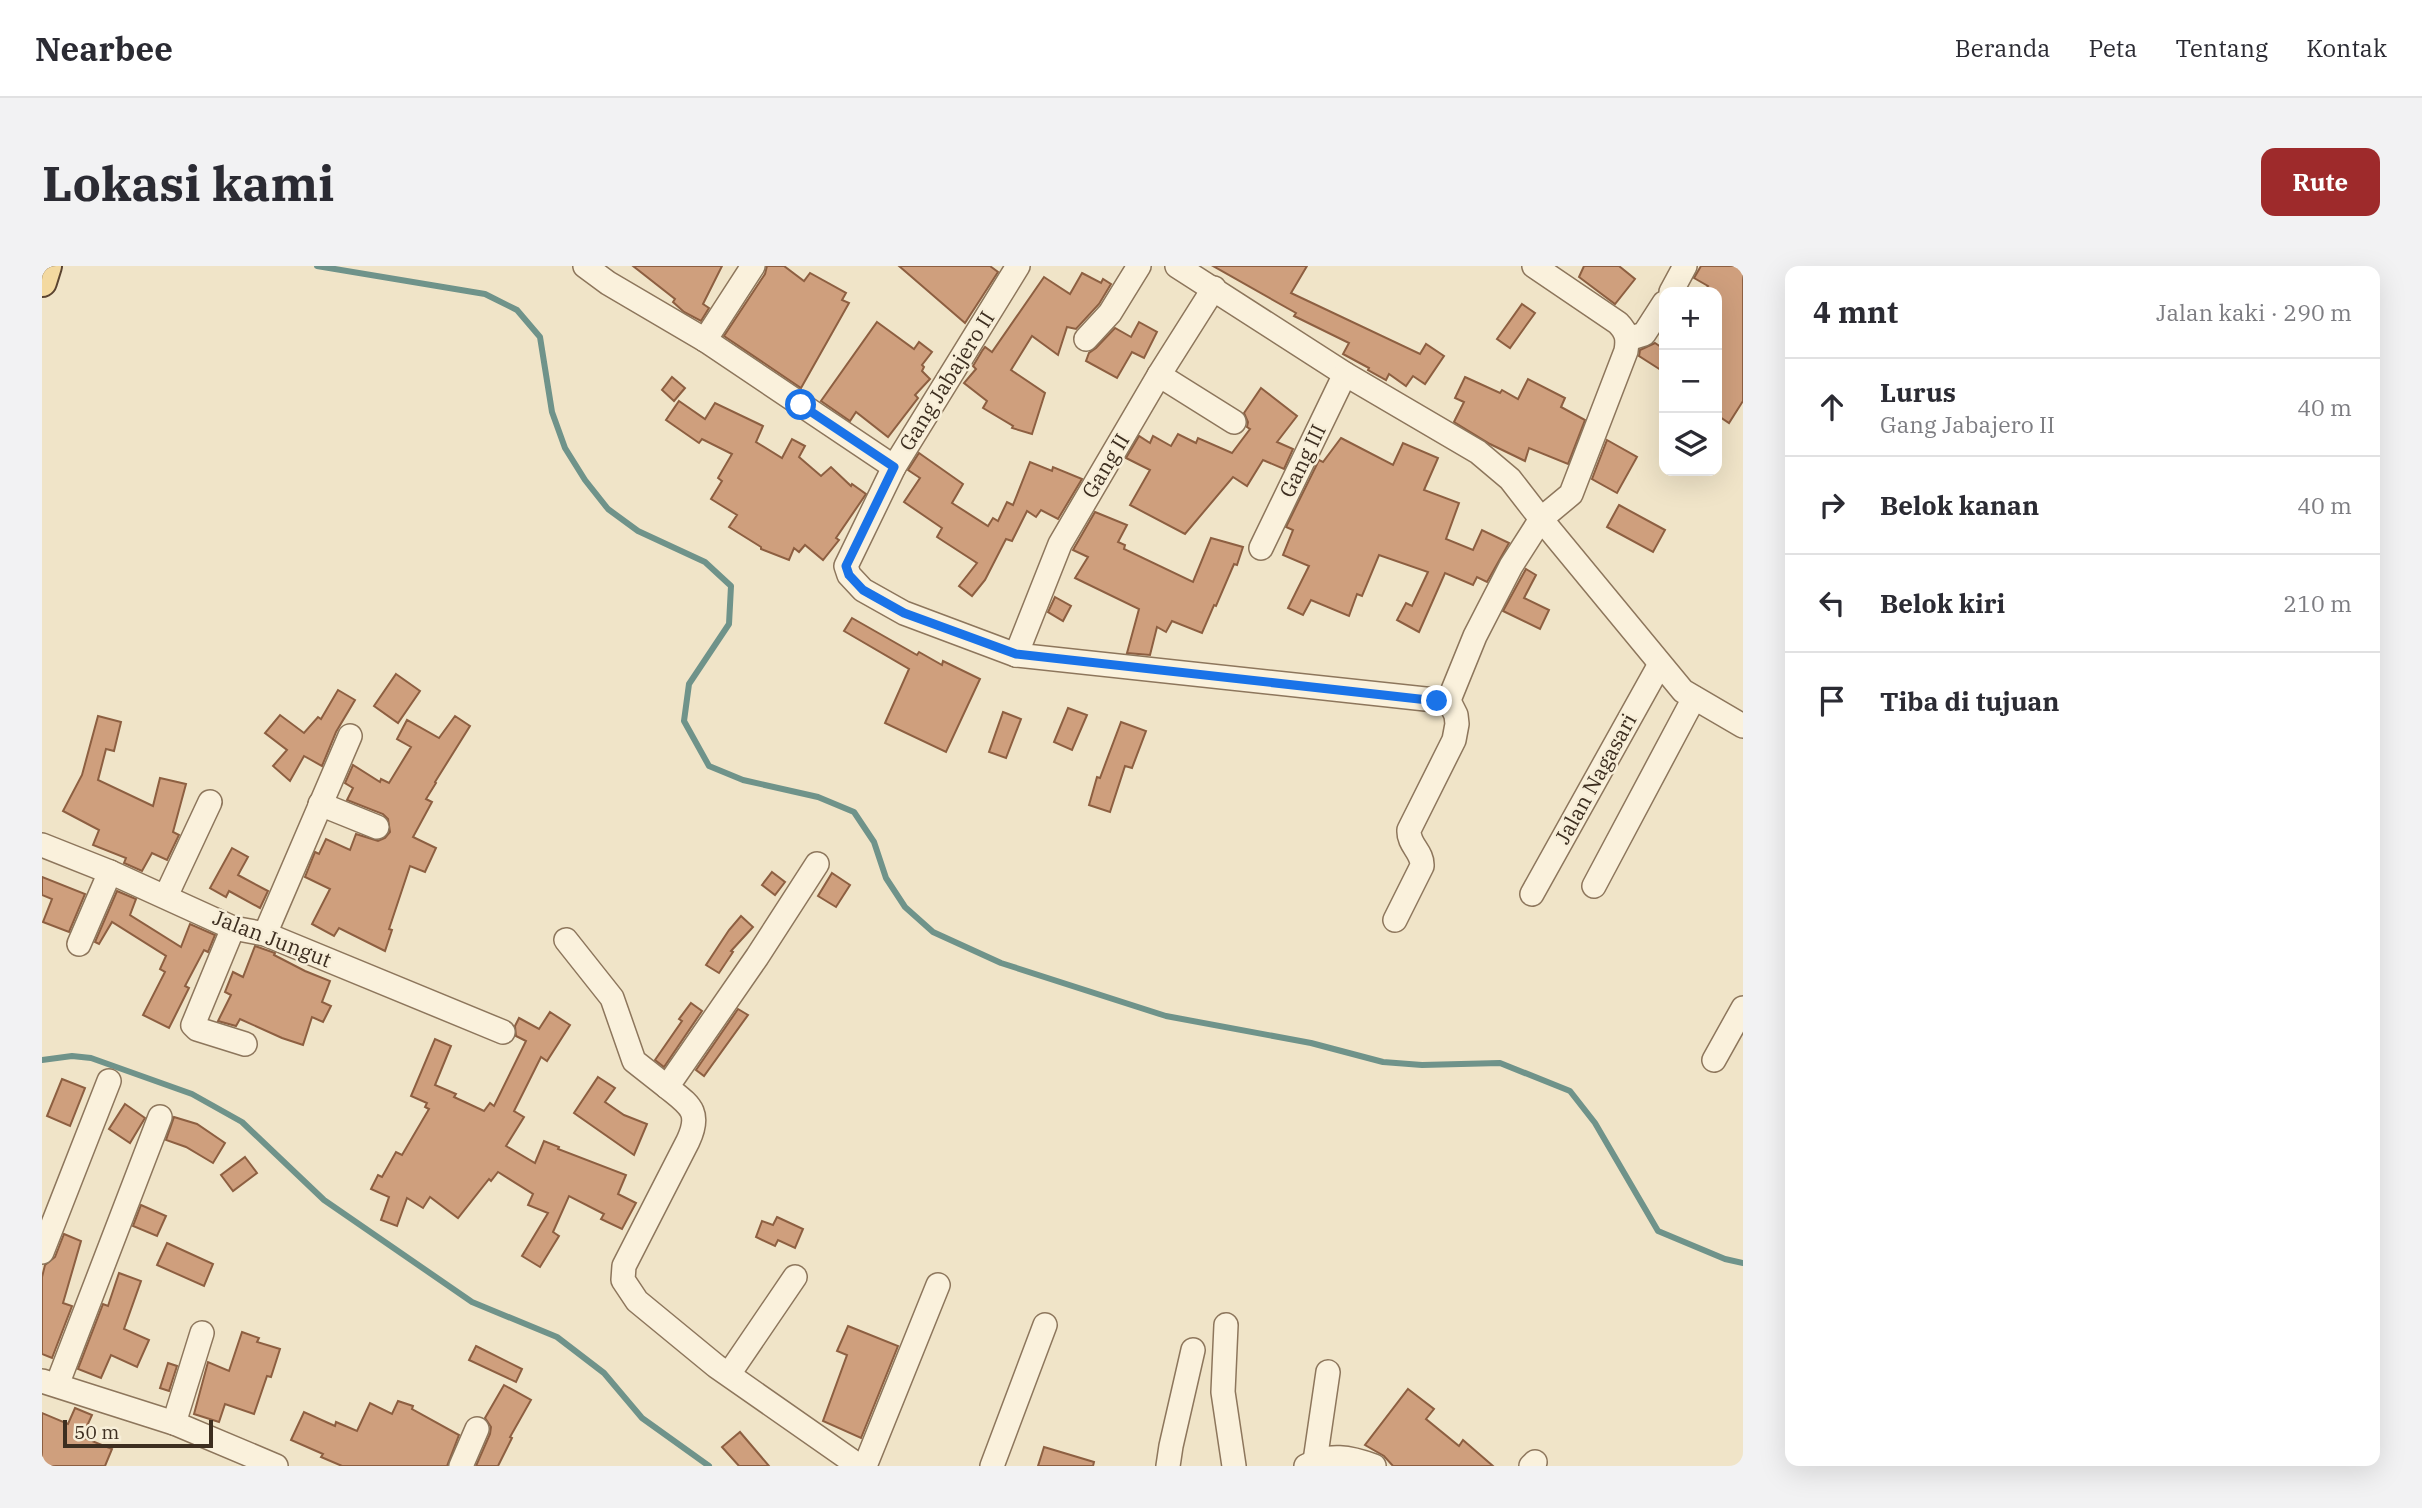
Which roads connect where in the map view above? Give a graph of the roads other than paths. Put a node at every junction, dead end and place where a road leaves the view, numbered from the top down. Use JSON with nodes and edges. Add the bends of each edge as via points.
{"nodes":[{"id":1,"x":47,"y":266,"type":"edge"},
{"id":2,"x":585,"y":266,"type":"edge"},
{"id":3,"x":753,"y":266,"type":"edge"},
{"id":4,"x":1018,"y":266,"type":"edge"},
{"id":5,"x":1139,"y":266,"type":"edge"},
{"id":6,"x":1177,"y":266,"type":"edge"},
{"id":7,"x":1534,"y":266,"type":"edge"},
{"id":8,"x":1685,"y":266,"type":"edge"},
{"id":9,"x":42,"y":282,"type":"edge"},
{"id":10,"x":1674,"y":287,"type":"edge"},
{"id":11,"x":1214,"y":288,"type":"junction"},
{"id":12,"x":1659,"y":311,"type":"edge"},
{"id":13,"x":1086,"y":339,"type":"dead end"},
{"id":14,"x":705,"y":340,"type":"junction"},
{"id":15,"x":1628,"y":340,"type":"junction"},
{"id":16,"x":1345,"y":374,"type":"junction"},
{"id":17,"x":1159,"y":375,"type":"junction"},
{"id":18,"x":1234,"y":422,"type":"dead end"},
{"id":19,"x":894,"y":467,"type":"junction"},
{"id":20,"x":1541,"y":519,"type":"junction"},
{"id":21,"x":1261,"y":548,"type":"dead end"},
{"id":22,"x":1016,"y":654,"type":"junction"},
{"id":23,"x":1660,"y":664,"type":"junction"},
{"id":24,"x":1694,"y":698,"type":"junction"},
{"id":25,"x":1448,"y":699,"type":"junction"},
{"id":26,"x":1743,"y":726,"type":"edge"},
{"id":27,"x":350,"y":736,"type":"dead end"},
{"id":28,"x":210,"y":802,"type":"dead end"},
{"id":29,"x":320,"y":804,"type":"junction"},
{"id":30,"x":377,"y":827,"type":"dead end"},
{"id":31,"x":42,"y":845,"type":"edge"},
{"id":32,"x":817,"y":864,"type":"dead end"},
{"id":33,"x":110,"y":872,"type":"junction"},
{"id":34,"x":1594,"y":886,"type":"dead end"},
{"id":35,"x":1532,"y":894,"type":"dead end"},
{"id":36,"x":166,"y":896,"type":"junction"},
{"id":37,"x":1395,"y":920,"type":"dead end"},
{"id":38,"x":233,"y":928,"type":"junction"},
{"id":39,"x":265,"y":934,"type":"junction"},
{"id":40,"x":566,"y":940,"type":"dead end"},
{"id":41,"x":79,"y":944,"type":"dead end"},
{"id":42,"x":1743,"y":1008,"type":"edge"},
{"id":43,"x":503,"y":1032,"type":"dead end"},
{"id":44,"x":245,"y":1044,"type":"dead end"},
{"id":45,"x":1714,"y":1059,"type":"dead end"},
{"id":46,"x":109,"y":1081,"type":"dead end"},
{"id":47,"x":667,"y":1087,"type":"junction"},
{"id":48,"x":160,"y":1117,"type":"dead end"},
{"id":49,"x":42,"y":1252,"type":"edge"},
{"id":50,"x":795,"y":1278,"type":"dead end"},
{"id":51,"x":938,"y":1285,"type":"dead end"},
{"id":52,"x":1045,"y":1325,"type":"dead end"},
{"id":53,"x":1226,"y":1325,"type":"dead end"},
{"id":54,"x":202,"y":1333,"type":"dead end"},
{"id":55,"x":1193,"y":1350,"type":"dead end"},
{"id":56,"x":1328,"y":1372,"type":"dead end"},
{"id":57,"x":729,"y":1374,"type":"junction"},
{"id":58,"x":49,"y":1383,"type":"edge"},
{"id":59,"x":174,"y":1423,"type":"junction"},
{"id":60,"x":477,"y":1429,"type":"dead end"},
{"id":61,"x":263,"y":1463,"type":"edge"},
{"id":62,"x":1310,"y":1463,"type":"edge"},
{"id":63,"x":461,"y":1466,"type":"edge"},
{"id":64,"x":859,"y":1466,"type":"edge"},
{"id":65,"x":865,"y":1466,"type":"edge"},
{"id":66,"x":992,"y":1466,"type":"edge"},
{"id":67,"x":1168,"y":1466,"type":"edge"},
{"id":68,"x":1234,"y":1466,"type":"edge"},
{"id":69,"x":1374,"y":1466,"type":"edge"}],
"edges":[{"from":1,"to":9,"type":"main road"},
{"from":2,"to":14,"type":"street","name":"Gang Jabajero II"},
{"from":3,"to":14,"type":"street"},
{"from":4,"to":19,"type":"street","name":"Gang Jabajero II"},
{"from":5,"to":13,"type":"street","via":[[1110,313]]},
{"from":6,"to":11,"type":"street"},
{"from":7,"to":15,"type":"street","via":[[1610,316]]},
{"from":8,"to":10,"type":"street"},
{"from":11,"to":16,"type":"street"},
{"from":11,"to":17,"type":"street","name":"Gang II"},
{"from":12,"to":15,"type":"street","via":[[1644,334]]},
{"from":14,"to":19,"type":"street","name":"Gang Jabajero II"},
{"from":15,"to":20,"type":"street","via":[[1571,494]]},
{"from":16,"to":20,"type":"street","via":[[1478,452],[1510,479]]},
{"from":16,"to":21,"type":"street","name":"Gang III"},
{"from":17,"to":18,"type":"street"},
{"from":17,"to":22,"type":"street","name":"Gang II","via":[[1060,544]]},
{"from":19,"to":22,"type":"street","via":[[846,562],[849,575],[863,590],[904,613]]},
{"from":20,"to":23,"type":"street"},
{"from":20,"to":25,"type":"street","via":[[1511,566]]},
{"from":22,"to":25,"type":"street"},
{"from":23,"to":24,"type":"street"},
{"from":23,"to":35,"type":"street","name":"Jalan Nagasari"},
{"from":24,"to":26,"type":"street"},
{"from":24,"to":34,"type":"street"},
{"from":25,"to":37,"type":"street","via":[[1456,715],[1456,734],[1409,830],[1422,866]]},
{"from":27,"to":29,"type":"street"},
{"from":28,"to":36,"type":"street"},
{"from":29,"to":30,"type":"street"},
{"from":29,"to":39,"type":"street"},
{"from":31,"to":33,"type":"street","name":"Jalan Jungut"},
{"from":32,"to":47,"type":"street"},
{"from":33,"to":36,"type":"street","name":"Jalan Jungut"},
{"from":33,"to":41,"type":"street"},
{"from":36,"to":38,"type":"street","name":"Jalan Jungut"},
{"from":38,"to":39,"type":"street","name":"Jalan Jungut"},
{"from":38,"to":44,"type":"street","via":[[193,1025]]},
{"from":39,"to":43,"type":"street","name":"Jalan Jungut"},
{"from":40,"to":47,"type":"street","via":[[612,998],[634,1060]]},
{"from":42,"to":45,"type":"street"},
{"from":46,"to":49,"type":"street"},
{"from":47,"to":57,"type":"street","via":[[685,1101],[695,1120],[624,1266],[623,1280],[637,1301]]},
{"from":48,"to":58,"type":"street"},
{"from":50,"to":57,"type":"street"},
{"from":51,"to":65,"type":"street"},
{"from":52,"to":66,"type":"street"},
{"from":53,"to":68,"type":"street","via":[[1223,1392]]},
{"from":54,"to":59,"type":"street"},
{"from":55,"to":67,"type":"street"},
{"from":56,"to":62,"type":"street"},
{"from":57,"to":64,"type":"street"},
{"from":58,"to":59,"type":"street"},
{"from":59,"to":61,"type":"street"},
{"from":60,"to":63,"type":"street"},
{"from":62,"to":69,"type":"street","via":[[1335,1456]]}]}
